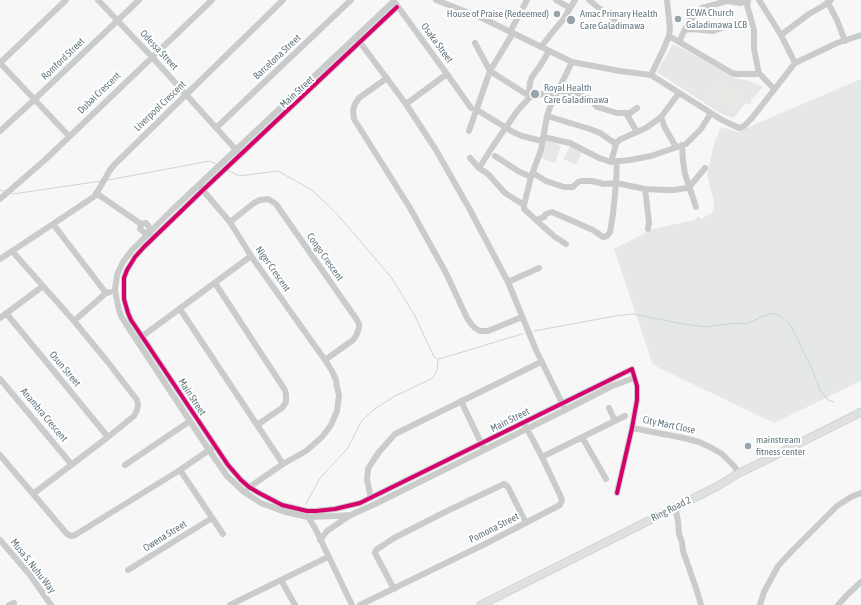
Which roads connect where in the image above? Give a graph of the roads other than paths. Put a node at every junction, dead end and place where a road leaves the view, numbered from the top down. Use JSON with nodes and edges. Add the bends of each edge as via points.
{"nodes":[{"id":1,"x":66,"y":0,"type":"edge"},
{"id":2,"x":98,"y":0,"type":"edge"},
{"id":3,"x":139,"y":0,"type":"edge"},
{"id":4,"x":212,"y":0,"type":"edge"},
{"id":5,"x":283,"y":0,"type":"edge"},
{"id":6,"x":351,"y":0,"type":"edge"},
{"id":7,"x":394,"y":0,"type":"edge"},
{"id":8,"x":436,"y":0,"type":"edge"},
{"id":9,"x":458,"y":0,"type":"edge"},
{"id":10,"x":527,"y":0,"type":"edge"},
{"id":11,"x":556,"y":0,"type":"edge"},
{"id":12,"x":576,"y":0,"type":"edge"},
{"id":13,"x":589,"y":0,"type":"edge"},
{"id":14,"x":667,"y":0,"type":"edge"},
{"id":15,"x":759,"y":0,"type":"edge"},
{"id":16,"x":748,"y":1,"type":"edge"},
{"id":17,"x":829,"y":1,"type":"edge"},
{"id":18,"x":452,"y":6,"type":"junction"},
{"id":19,"x":397,"y":7,"type":"junction"},
{"id":20,"x":570,"y":8,"type":"junction"},
{"id":21,"x":118,"y":20,"type":"junction"},
{"id":22,"x":617,"y":23,"type":"dead end"},
{"id":23,"x":730,"y":24,"type":"dead end"},
{"id":24,"x":685,"y":30,"type":"junction"},
{"id":25,"x":512,"y":32,"type":"junction"},
{"id":26,"x":781,"y":34,"type":"junction"},
{"id":27,"x":861,"y":35,"type":"edge"},
{"id":28,"x":356,"y":36,"type":"junction"},
{"id":29,"x":669,"y":36,"type":"junction"},
{"id":30,"x":845,"y":40,"type":"junction"},
{"id":31,"x":361,"y":42,"type":"junction"},
{"id":32,"x":679,"y":42,"type":"junction"},
{"id":33,"x":475,"y":43,"type":"dead end"},
{"id":34,"x":541,"y":47,"type":"junction"},
{"id":35,"x":549,"y":51,"type":"junction"},
{"id":36,"x":152,"y":57,"type":"junction"},
{"id":37,"x":572,"y":62,"type":"junction"},
{"id":38,"x":0,"y":63,"type":"edge"},
{"id":39,"x":795,"y":63,"type":"junction"},
{"id":40,"x":490,"y":70,"type":"junction"},
{"id":41,"x":759,"y":73,"type":"junction"},
{"id":42,"x":447,"y":74,"type":"junction"},
{"id":43,"x":651,"y":75,"type":"junction"},
{"id":44,"x":387,"y":78,"type":"junction"},
{"id":45,"x":774,"y":89,"type":"junction"},
{"id":46,"x":557,"y":93,"type":"junction"},
{"id":47,"x":679,"y":93,"type":"junction"},
{"id":48,"x":186,"y":94,"type":"junction"},
{"id":49,"x":528,"y":95,"type":"junction"},
{"id":50,"x":34,"y":100,"type":"junction"},
{"id":51,"x":406,"y":104,"type":"junction"},
{"id":52,"x":637,"y":108,"type":"dead end"},
{"id":53,"x":474,"y":109,"type":"junction"},
{"id":54,"x":626,"y":113,"type":"junction"},
{"id":55,"x":711,"y":113,"type":"junction"},
{"id":56,"x":547,"y":116,"type":"junction"},
{"id":57,"x":662,"y":117,"type":"junction"},
{"id":58,"x":216,"y":128,"type":"junction"},
{"id":59,"x":506,"y":128,"type":"junction"},
{"id":60,"x":0,"y":131,"type":"edge"},
{"id":61,"x":469,"y":131,"type":"dead end"},
{"id":62,"x":636,"y":132,"type":"junction"},
{"id":63,"x":68,"y":136,"type":"junction"},
{"id":64,"x":543,"y":139,"type":"junction"},
{"id":65,"x":616,"y":144,"type":"junction"},
{"id":66,"x":679,"y":146,"type":"junction"},
{"id":67,"x":236,"y":150,"type":"junction"},
{"id":68,"x":492,"y":154,"type":"junction"},
{"id":69,"x":241,"y":155,"type":"junction"},
{"id":70,"x":470,"y":158,"type":"dead end"},
{"id":71,"x":614,"y":162,"type":"junction"},
{"id":72,"x":479,"y":168,"type":"junction"},
{"id":73,"x":705,"y":168,"type":"dead end"},
{"id":74,"x":532,"y":175,"type":"junction"},
{"id":75,"x":616,"y":183,"type":"junction"},
{"id":76,"x":199,"y":185,"type":"junction"},
{"id":77,"x":690,"y":186,"type":"junction"},
{"id":78,"x":645,"y":189,"type":"junction"},
{"id":79,"x":203,"y":190,"type":"junction"},
{"id":80,"x":96,"y":193,"type":"junction"},
{"id":81,"x":0,"y":199,"type":"edge"},
{"id":82,"x":524,"y":205,"type":"junction"},
{"id":83,"x":696,"y":208,"type":"dead end"},
{"id":84,"x":536,"y":220,"type":"junction"},
{"id":85,"x":230,"y":222,"type":"junction"},
{"id":86,"x":53,"y":224,"type":"junction"},
{"id":87,"x":648,"y":229,"type":"dead end"},
{"id":88,"x":152,"y":235,"type":"junction"},
{"id":89,"x":566,"y":244,"type":"dead end"},
{"id":90,"x":12,"y":250,"type":"junction"},
{"id":91,"x":251,"y":256,"type":"junction"},
{"id":92,"x":0,"y":258,"type":"edge"},
{"id":93,"x":539,"y":268,"type":"dead end"},
{"id":94,"x":508,"y":282,"type":"junction"},
{"id":95,"x":215,"y":283,"type":"junction"},
{"id":96,"x":43,"y":286,"type":"junction"},
{"id":97,"x":123,"y":289,"type":"junction"},
{"id":98,"x":115,"y":290,"type":"junction"},
{"id":99,"x":106,"y":293,"type":"junction"},
{"id":100,"x":180,"y":309,"type":"junction"},
{"id":101,"x":6,"y":313,"type":"junction"},
{"id":102,"x":522,"y":317,"type":"junction"},
{"id":103,"x":0,"y":318,"type":"edge"},
{"id":104,"x":74,"y":321,"type":"junction"},
{"id":105,"x":140,"y":339,"type":"junction"},
{"id":106,"x":325,"y":360,"type":"junction"},
{"id":107,"x":542,"y":362,"type":"junction"},
{"id":108,"x":634,"y":378,"type":"junction"},
{"id":109,"x":0,"y":379,"type":"edge"},
{"id":110,"x":610,"y":383,"type":"junction"},
{"id":111,"x":582,"y":393,"type":"junction"},
{"id":112,"x":585,"y":400,"type":"junction"},
{"id":113,"x":461,"y":401,"type":"junction"},
{"id":114,"x":562,"y":403,"type":"junction"},
{"id":115,"x":609,"y":408,"type":"dead end"},
{"id":116,"x":565,"y":410,"type":"junction"},
{"id":117,"x":861,"y":412,"type":"edge"},
{"id":118,"x":625,"y":416,"type":"dead end"},
{"id":119,"x":190,"y":421,"type":"junction"},
{"id":120,"x":615,"y":421,"type":"junction"},
{"id":121,"x":523,"y":422,"type":"junction"},
{"id":122,"x":257,"y":425,"type":"junction"},
{"id":123,"x":632,"y":428,"type":"junction"},
{"id":124,"x":527,"y":429,"type":"junction"},
{"id":125,"x":108,"y":437,"type":"junction"},
{"id":126,"x":582,"y":437,"type":"junction"},
{"id":127,"x":481,"y":444,"type":"junction"},
{"id":128,"x":215,"y":446,"type":"junction"},
{"id":129,"x":208,"y":450,"type":"junction"},
{"id":130,"x":484,"y":450,"type":"junction"},
{"id":131,"x":0,"y":455,"type":"edge"},
{"id":132,"x":542,"y":457,"type":"junction"},
{"id":133,"x":283,"y":464,"type":"junction"},
{"id":134,"x":72,"y":465,"type":"junction"},
{"id":135,"x":125,"y":465,"type":"dead end"},
{"id":136,"x":180,"y":470,"type":"junction"},
{"id":137,"x":739,"y":473,"type":"junction"},
{"id":138,"x":606,"y":479,"type":"dead end"},
{"id":139,"x":249,"y":487,"type":"junction"},
{"id":140,"x":244,"y":492,"type":"junction"},
{"id":141,"x":617,"y":492,"type":"dead end"},
{"id":142,"x":861,"y":493,"type":"edge"},
{"id":143,"x":33,"y":494,"type":"junction"},
{"id":144,"x":371,"y":498,"type":"junction"},
{"id":145,"x":675,"y":507,"type":"junction"},
{"id":146,"x":307,"y":514,"type":"junction"},
{"id":147,"x":316,"y":514,"type":"junction"},
{"id":148,"x":351,"y":515,"type":"junction"},
{"id":149,"x":212,"y":518,"type":"junction"},
{"id":150,"x":526,"y":523,"type":"junction"},
{"id":151,"x":315,"y":528,"type":"junction"},
{"id":152,"x":223,"y":534,"type":"dead end"},
{"id":153,"x":0,"y":540,"type":"edge"},
{"id":154,"x":320,"y":540,"type":"junction"},
{"id":155,"x":328,"y":557,"type":"junction"},
{"id":156,"x":128,"y":570,"type":"dead end"},
{"id":157,"x":281,"y":580,"type":"junction"},
{"id":158,"x":861,"y":582,"type":"edge"},
{"id":159,"x":394,"y":588,"type":"junction"},
{"id":160,"x":239,"y":603,"type":"edge"},
{"id":161,"x":51,"y":605,"type":"edge"},
{"id":162,"x":230,"y":605,"type":"edge"},
{"id":163,"x":295,"y":605,"type":"edge"},
{"id":164,"x":352,"y":605,"type":"edge"},
{"id":165,"x":360,"y":605,"type":"edge"},
{"id":166,"x":481,"y":605,"type":"edge"},
{"id":167,"x":701,"y":605,"type":"edge"},
{"id":168,"x":760,"y":605,"type":"edge"},
{"id":169,"x":838,"y":605,"type":"edge"}],
"edges":[{"from":1,"to":38,"type":"street"},
{"from":2,"to":21,"type":"street","name":"Odessa Street"},
{"from":3,"to":21,"type":"street","name":"Romford Street"},
{"from":4,"to":36,"type":"street","name":"Dubai Crescent"},
{"from":5,"to":48,"type":"street","name":"Liverpool Crescent"},
{"from":6,"to":58,"type":"street","name":"Barcelona Street"},
{"from":7,"to":19,"type":"street","name":"Osaka Street"},
{"from":7,"to":28,"type":"street","name":"Main Street"},
{"from":8,"to":18,"type":"street"},
{"from":9,"to":18,"type":"street"},
{"from":10,"to":25,"type":"street"},
{"from":11,"to":20,"type":"street"},
{"from":12,"to":20,"type":"street"},
{"from":13,"to":22,"type":"street"},
{"from":14,"to":29,"type":"street"},
{"from":15,"to":26,"type":"street"},
{"from":16,"to":24,"type":"street","via":[[740,3],[727,0],[702,8]]},
{"from":16,"to":41,"type":"street"},
{"from":17,"to":26,"type":"street"},
{"from":17,"to":30,"type":"street"},
{"from":18,"to":25,"type":"street"},
{"from":19,"to":31,"type":"street","name":"Main Street"},
{"from":19,"to":42,"type":"street","name":"Osaka Street"},
{"from":20,"to":34,"type":"street"},
{"from":21,"to":36,"type":"street","name":"Odessa Street"},
{"from":21,"to":50,"type":"street","name":"Romford Street"},
{"from":23,"to":24,"type":"street","via":[[713,31]]},
{"from":24,"to":32,"type":"street"},
{"from":25,"to":34,"type":"street"},
{"from":25,"to":40,"type":"street"},
{"from":26,"to":39,"type":"street"},
{"from":27,"to":30,"type":"street"},
{"from":28,"to":31,"type":"street"},
{"from":28,"to":67,"type":"street","name":"Main Street"},
{"from":29,"to":32,"type":"street"},
{"from":29,"to":43,"type":"street"},
{"from":30,"to":39,"type":"street"},
{"from":31,"to":44,"type":"street"},
{"from":31,"to":69,"type":"street","name":"Main Street"},
{"from":32,"to":41,"type":"street","via":[[732,73]]},
{"from":33,"to":40,"type":"street"},
{"from":34,"to":35,"type":"street"},
{"from":35,"to":37,"type":"street"},
{"from":35,"to":49,"type":"street","via":[[532,77]]},
{"from":36,"to":48,"type":"street","name":"Odessa Street"},
{"from":36,"to":63,"type":"street","name":"Dubai Crescent"},
{"from":37,"to":43,"type":"street"},
{"from":37,"to":46,"type":"street"},
{"from":38,"to":50,"type":"street"},
{"from":39,"to":45,"type":"street"},
{"from":40,"to":49,"type":"street"},
{"from":40,"to":53,"type":"street"},
{"from":41,"to":45,"type":"street"},
{"from":42,"to":51,"type":"street","name":"Osaka Street"},
{"from":42,"to":53,"type":"street"},
{"from":43,"to":47,"type":"street"},
{"from":44,"to":51,"type":"street"},
{"from":44,"to":102,"type":"street","via":[[359,98],[353,110],[354,119],[425,233],[472,325],[480,331],[488,331]]},
{"from":45,"to":55,"type":"street","via":[[742,127],[736,127]]},
{"from":46,"to":49,"type":"street"},
{"from":46,"to":54,"type":"street","via":[[578,94],[590,99],[602,109]]},
{"from":46,"to":56,"type":"street"},
{"from":47,"to":55,"type":"street"},
{"from":47,"to":57,"type":"street"},
{"from":48,"to":58,"type":"street","name":"Odessa Street"},
{"from":48,"to":80,"type":"street","name":"Liverpool Crescent","via":[[110,170]]},
{"from":49,"to":59,"type":"street"},
{"from":50,"to":60,"type":"street","name":"Romford Street"},
{"from":50,"to":63,"type":"street"},
{"from":51,"to":94,"type":"street","via":[[436,150]]},
{"from":52,"to":54,"type":"street"},
{"from":53,"to":59,"type":"street"},
{"from":53,"to":61,"type":"street"},
{"from":54,"to":62,"type":"street"},
{"from":55,"to":66,"type":"street","via":[[692,138]]},
{"from":56,"to":64,"type":"street"},
{"from":56,"to":65,"type":"street","via":[[600,133]]},
{"from":57,"to":62,"type":"street"},
{"from":57,"to":66,"type":"street","via":[[665,128]]},
{"from":58,"to":67,"type":"street","name":"Odessa Street"},
{"from":59,"to":64,"type":"street","via":[[522,136]]},
{"from":59,"to":68,"type":"street","via":[[492,146]]},
{"from":62,"to":65,"type":"street"},
{"from":63,"to":81,"type":"street","name":"Dubai Crescent"},
{"from":64,"to":71,"type":"street","via":[[564,141],[599,158]]},
{"from":64,"to":74,"type":"street"},
{"from":65,"to":71,"type":"street"},
{"from":66,"to":71,"type":"street","via":[[651,156]]},
{"from":66,"to":77,"type":"street"},
{"from":67,"to":69,"type":"street","name":"Odessa Street"},
{"from":67,"to":76,"type":"street","name":"Main Street"},
{"from":68,"to":72,"type":"street"},
{"from":68,"to":74,"type":"street","via":[[518,171]]},
{"from":69,"to":79,"type":"street","name":"Main Street"},
{"from":70,"to":72,"type":"street"},
{"from":71,"to":75,"type":"street"},
{"from":72,"to":82,"type":"street","via":[[505,193]]},
{"from":73,"to":77,"type":"street"},
{"from":74,"to":75,"type":"street","via":[[564,187],[573,187],[581,181]]},
{"from":74,"to":82,"type":"street"},
{"from":75,"to":78,"type":"street"},
{"from":75,"to":84,"type":"street","via":[[610,232],[606,237],[552,212]]},
{"from":76,"to":79,"type":"street","name":"Niger Crescent"},
{"from":76,"to":88,"type":"street","name":"Main Street"},
{"from":77,"to":78,"type":"street","via":[[674,190]]},
{"from":77,"to":83,"type":"street"},
{"from":78,"to":87,"type":"street"},
{"from":79,"to":85,"type":"street","name":"Niger Crescent"},
{"from":79,"to":88,"type":"street","name":"Main Street"},
{"from":80,"to":86,"type":"street","name":"Liverpool Crescent"},
{"from":80,"to":88,"type":"street","via":[[141,224],[146,223]]},
{"from":82,"to":84,"type":"street","via":[[524,209]]},
{"from":84,"to":89,"type":"street"},
{"from":85,"to":91,"type":"street","name":"Niger Crescent"},
{"from":85,"to":106,"type":"street","name":"Congo Crescent","via":[[260,200],[268,199],[276,204],[357,320],[359,328],[353,340]]},
{"from":86,"to":90,"type":"street","name":"Liverpool Crescent"},
{"from":86,"to":99,"type":"street"},
{"from":88,"to":97,"type":"street","name":"Main Street","via":[[130,264],[124,278]]},
{"from":88,"to":98,"type":"street","name":"Main Street","via":[[132,250],[123,262],[117,275]]},
{"from":90,"to":92,"type":"street","name":"Liverpool Crescent"},
{"from":90,"to":96,"type":"street"},
{"from":91,"to":95,"type":"street"},
{"from":91,"to":106,"type":"street","name":"Niger Crescent"},
{"from":93,"to":94,"type":"street"},
{"from":94,"to":102,"type":"street"},
{"from":95,"to":100,"type":"street"},
{"from":95,"to":122,"type":"street","via":[[285,390],[286,402],[282,408]]},
{"from":96,"to":101,"type":"street"},
{"from":96,"to":104,"type":"street"},
{"from":97,"to":98,"type":"street"},
{"from":97,"to":105,"type":"street","name":"Main Street","via":[[125,306]]},
{"from":98,"to":99,"type":"street"},
{"from":98,"to":105,"type":"street","name":"Main Street","via":[[121,316]]},
{"from":99,"to":104,"type":"street"},
{"from":100,"to":105,"type":"street"},
{"from":100,"to":122,"type":"street"},
{"from":101,"to":103,"type":"street"},
{"from":101,"to":125,"type":"street","name":"Osun Street"},
{"from":102,"to":107,"type":"street"},
{"from":104,"to":125,"type":"street","via":[[137,400],[134,416]]},
{"from":105,"to":119,"type":"street","name":"Main Street"},
{"from":105,"to":128,"type":"street","name":"Main Street","via":[[175,385]]},
{"from":106,"to":133,"type":"street","name":"Niger Crescent","via":[[338,387],[334,419],[327,431],[306,451]]},
{"from":107,"to":113,"type":"street"},
{"from":107,"to":114,"type":"street"},
{"from":108,"to":110,"type":"street","name":"Main Street"},
{"from":108,"to":110,"type":"street","name":"Main Street","via":[[632,369]]},
{"from":108,"to":123,"type":"street","via":[[637,400]]},
{"from":109,"to":134,"type":"street","name":"Anambra Crescent"},
{"from":110,"to":111,"type":"street","name":"Main Street"},
{"from":110,"to":112,"type":"street","name":"Main Street"},
{"from":111,"to":112,"type":"street"},
{"from":111,"to":114,"type":"street","name":"Main Street"},
{"from":112,"to":116,"type":"street","name":"Main Street"},
{"from":113,"to":127,"type":"street"},
{"from":113,"to":144,"type":"street","via":[[390,438],[368,469],[367,480]]},
{"from":114,"to":116,"type":"street"},
{"from":114,"to":121,"type":"street","name":"Main Street"},
{"from":115,"to":120,"type":"street"},
{"from":116,"to":124,"type":"street","name":"Main Street"},
{"from":117,"to":137,"type":"main road","name":"Ring Road 2"},
{"from":118,"to":120,"type":"street"},
{"from":119,"to":129,"type":"street","name":"Main Street"},
{"from":119,"to":135,"type":"street"},
{"from":120,"to":126,"type":"street"},
{"from":121,"to":124,"type":"street","name":"Pomona Street"},
{"from":121,"to":127,"type":"street","name":"Main Street"},
{"from":122,"to":133,"type":"street"},
{"from":123,"to":137,"type":"street","name":"City Mart Close","via":[[684,438],[705,445],[722,454]]},
{"from":123,"to":141,"type":"street"},
{"from":124,"to":130,"type":"street","name":"Main Street"},
{"from":124,"to":132,"type":"street","name":"Pomona Street"},
{"from":125,"to":134,"type":"street"},
{"from":126,"to":132,"type":"street"},
{"from":126,"to":138,"type":"street"},
{"from":127,"to":130,"type":"street"},
{"from":127,"to":144,"type":"street","name":"Main Street"},
{"from":128,"to":129,"type":"street"},
{"from":128,"to":139,"type":"street","name":"Main Street","via":[[231,469]]},
{"from":129,"to":136,"type":"street"},
{"from":129,"to":140,"type":"street","name":"Main Street","via":[[227,476]]},
{"from":130,"to":148,"type":"street","name":"Main Street"},
{"from":131,"to":143,"type":"street"},
{"from":132,"to":150,"type":"street","name":"Pomona Street","via":[[562,499],[560,505]]},
{"from":133,"to":139,"type":"street","name":"Niger Crescent"},
{"from":134,"to":143,"type":"street"},
{"from":136,"to":143,"type":"street","via":[[71,536]]},
{"from":136,"to":149,"type":"street"},
{"from":137,"to":145,"type":"main road","name":"Ring Road 2"},
{"from":139,"to":140,"type":"street","name":"Niger Crescent"},
{"from":139,"to":146,"type":"street","name":"Main Street","via":[[276,502]]},
{"from":140,"to":146,"type":"street","name":"Main Street","via":[[277,510]]},
{"from":142,"to":168,"type":"street","via":[[837,506],[778,566]]},
{"from":144,"to":147,"type":"street","name":"Main Street"},
{"from":145,"to":166,"type":"main road","name":"Ring Road 2"},
{"from":145,"to":167,"type":"street","via":[[683,551]]},
{"from":146,"to":147,"type":"street","name":"Main Street"},
{"from":146,"to":151,"type":"street"},
{"from":147,"to":148,"type":"street","name":"Main Street"},
{"from":147,"to":151,"type":"street"},
{"from":148,"to":154,"type":"street","via":[[327,531]]},
{"from":149,"to":152,"type":"street"},
{"from":149,"to":156,"type":"street","name":"Owena Street"},
{"from":150,"to":159,"type":"street","name":"Pomona Street"},
{"from":150,"to":159,"type":"street","via":[[508,486],[504,484],[447,511],[376,550],[375,554]]},
{"from":151,"to":154,"type":"street"},
{"from":153,"to":161,"type":"street","name":"Musa S. Nuhu Way","via":[[30,574]]},
{"from":154,"to":155,"type":"street"},
{"from":155,"to":157,"type":"street"},
{"from":155,"to":164,"type":"street"},
{"from":157,"to":160,"type":"street"},
{"from":157,"to":163,"type":"street"},
{"from":158,"to":169,"type":"street"},
{"from":159,"to":165,"type":"street","name":"Pomona Street"},
{"from":160,"to":162,"type":"street"}]}
